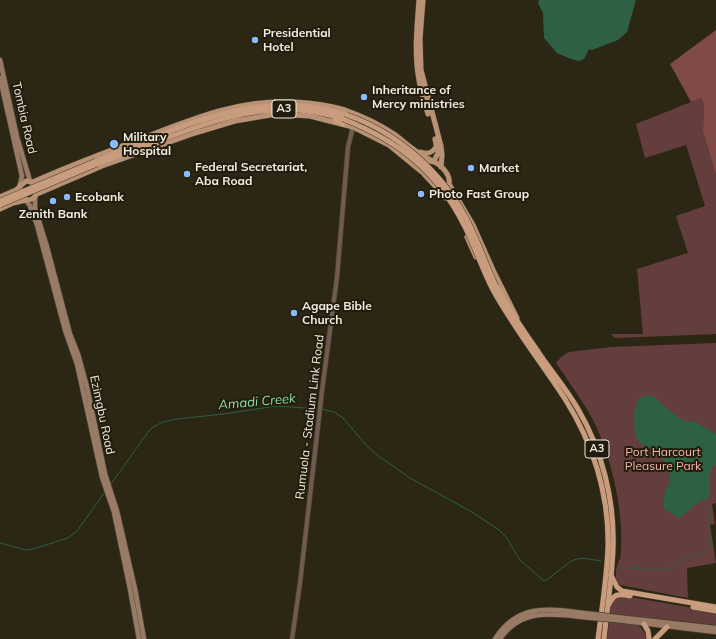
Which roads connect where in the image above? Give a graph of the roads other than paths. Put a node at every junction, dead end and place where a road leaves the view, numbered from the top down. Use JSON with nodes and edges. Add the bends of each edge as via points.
{"nodes":[{"id":1,"x":419,"y":0,"type":"edge"},
{"id":2,"x":423,"y":0,"type":"edge"},
{"id":3,"x":0,"y":60,"type":"edge"},
{"id":4,"x":0,"y":78,"type":"edge"},
{"id":5,"x":311,"y":103,"type":"junction"},
{"id":6,"x":278,"y":105,"type":"junction"},
{"id":7,"x":344,"y":119,"type":"junction"},
{"id":8,"x":353,"y":127,"type":"junction"},
{"id":9,"x":437,"y":145,"type":"junction"},
{"id":10,"x":415,"y":150,"type":"junction"},
{"id":11,"x":432,"y":161,"type":"junction"},
{"id":12,"x":96,"y":162,"type":"junction"},
{"id":13,"x":441,"y":167,"type":"junction"},
{"id":14,"x":422,"y":172,"type":"junction"},
{"id":15,"x":31,"y":182,"type":"junction"},
{"id":16,"x":449,"y":184,"type":"junction"},
{"id":17,"x":20,"y":186,"type":"junction"},
{"id":18,"x":437,"y":188,"type":"junction"},
{"id":19,"x":36,"y":195,"type":"junction"},
{"id":20,"x":0,"y":197,"type":"edge"},
{"id":21,"x":26,"y":200,"type":"junction"},
{"id":22,"x":0,"y":201,"type":"edge"},
{"id":23,"x":0,"y":205,"type":"edge"},
{"id":24,"x":0,"y":209,"type":"edge"},
{"id":25,"x":494,"y":287,"type":"junction"},
{"id":26,"x":519,"y":322,"type":"junction"},
{"id":27,"x":518,"y":331,"type":"junction"},
{"id":28,"x":106,"y":485,"type":"junction"},
{"id":29,"x":110,"y":495,"type":"junction"},
{"id":30,"x":611,"y":572,"type":"junction"},
{"id":31,"x":716,"y":607,"type":"edge"},
{"id":32,"x":607,"y":608,"type":"junction"},
{"id":33,"x":716,"y":611,"type":"edge"},
{"id":34,"x":593,"y":616,"type":"junction"},
{"id":35,"x":616,"y":619,"type":"junction"},
{"id":36,"x":644,"y":624,"type":"junction"},
{"id":37,"x":667,"y":627,"type":"junction"},
{"id":38,"x":716,"y":628,"type":"edge"},
{"id":39,"x":716,"y":632,"type":"edge"},
{"id":40,"x":139,"y":639,"type":"edge"},
{"id":41,"x":144,"y":639,"type":"edge"},
{"id":42,"x":292,"y":639,"type":"edge"},
{"id":43,"x":495,"y":639,"type":"edge"},
{"id":44,"x":500,"y":639,"type":"edge"},
{"id":45,"x":598,"y":639,"type":"edge"},
{"id":46,"x":604,"y":639,"type":"edge"},
{"id":47,"x":649,"y":639,"type":"edge"},
{"id":48,"x":655,"y":639,"type":"edge"}],
"edges":[{"from":1,"to":9,"type":"main road","via":[[417,66]]},
{"from":2,"to":13,"type":"main road","via":[[421,70],[441,148]]},
{"from":3,"to":15,"type":"main road","name":"Tombia Road","via":[[17,136]]},
{"from":4,"to":17,"type":"main road","name":"Tombia Road","via":[[22,176]]},
{"from":5,"to":6,"type":"highway"},
{"from":5,"to":10,"type":"main road","via":[[344,110],[368,120],[388,130]]},
{"from":5,"to":15,"type":"main road","via":[[259,102],[216,111]]},
{"from":6,"to":7,"type":"highway","number":"A3","via":[[311,106]]},
{"from":6,"to":12,"type":"highway","number":"A3","via":[[251,107],[215,116],[149,139]]},
{"from":7,"to":8,"type":"main road"},
{"from":7,"to":12,"type":"highway","number":"A3","via":[[312,111],[256,111],[225,118]]},
{"from":7,"to":19,"type":"main road","via":[[294,114],[267,115],[235,121],[102,166]]},
{"from":7,"to":25,"type":"highway","number":"A3","bridge":true,"via":[[392,143],[414,160],[446,193],[460,215]]},
{"from":8,"to":14,"type":"main road","via":[[389,145]]},
{"from":8,"to":42,"type":"street","name":"Rumuola - Stadium Link Road","via":[[347,152],[337,277]]},
{"from":9,"to":10,"type":"main road","via":[[434,151],[427,154]]},
{"from":9,"to":11,"type":"main road","via":[[438,152]]},
{"from":10,"to":11,"type":"main road"},
{"from":11,"to":13,"type":"main road"},
{"from":11,"to":14,"type":"main road","via":[[424,164]]},
{"from":12,"to":22,"type":"highway","number":"A3","bridge":true},
{"from":12,"to":23,"type":"highway","number":"A3","bridge":true},
{"from":13,"to":16,"type":"main road","via":[[448,176]]},
{"from":14,"to":18,"type":"main road"},
{"from":15,"to":17,"type":"main road","via":[[24,182]]},
{"from":15,"to":19,"type":"main road","via":[[38,188]]},
{"from":16,"to":18,"type":"main road","via":[[445,188]]},
{"from":16,"to":26,"type":"main road","via":[[473,225]]},
{"from":17,"to":20,"type":"main road"},
{"from":17,"to":21,"type":"main road","via":[[19,193]]},
{"from":18,"to":27,"type":"main road","via":[[464,231],[492,293]]},
{"from":19,"to":21,"type":"main road"},
{"from":19,"to":28,"type":"main road","name":"Ezimgbu Road","via":[[35,208],[87,387]]},
{"from":21,"to":24,"type":"main road"},
{"from":21,"to":28,"type":"main road","name":"Ezimgbu Road","via":[[37,225],[65,330],[77,364]]},
{"from":25,"to":26,"type":"highway","number":"A3"},
{"from":25,"to":27,"type":"highway","number":"A3"},
{"from":26,"to":30,"type":"highway","number":"A3","via":[[578,408],[590,431],[605,477],[612,515]]},
{"from":27,"to":45,"type":"highway","number":"A3","via":[[580,424],[600,478],[607,514],[608,545]]},
{"from":28,"to":29,"type":"main road","name":"Ezimgbu Road"},
{"from":29,"to":40,"type":"main road","name":"Ezimgbu Road"},
{"from":29,"to":41,"type":"main road","name":"Ezimgbu Road","via":[[117,511]]},
{"from":30,"to":31,"type":"highway","via":[[614,584],[619,590]]},
{"from":30,"to":32,"type":"highway","number":"A3"},
{"from":32,"to":33,"type":"highway","via":[[613,597],[619,594]]},
{"from":32,"to":46,"type":"highway","number":"A3"},
{"from":34,"to":35,"type":"main road","bridge":true},
{"from":34,"to":43,"type":"main road","via":[[553,610],[528,612],[511,621]]},
{"from":34,"to":44,"type":"main road","via":[[534,615],[514,623]]},
{"from":35,"to":36,"type":"main road"},
{"from":35,"to":38,"type":"main road"},
{"from":36,"to":37,"type":"main road"},
{"from":36,"to":47,"type":"highway"},
{"from":37,"to":39,"type":"main road"},
{"from":37,"to":48,"type":"highway"}]}
